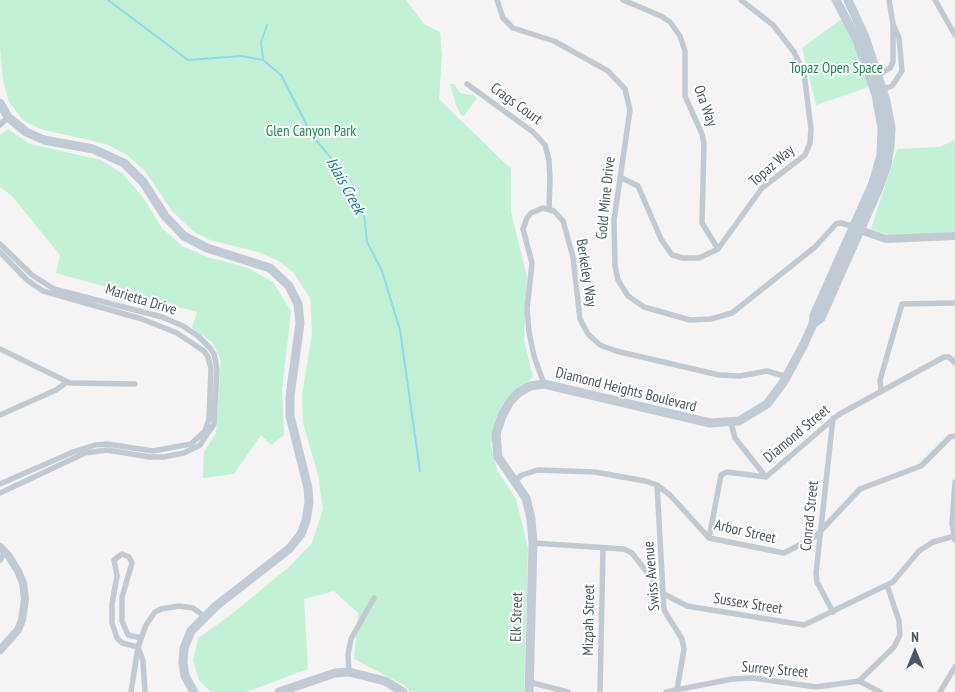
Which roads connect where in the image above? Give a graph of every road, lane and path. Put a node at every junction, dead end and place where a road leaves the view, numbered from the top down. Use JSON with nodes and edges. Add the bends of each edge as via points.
{"nodes":[{"id":1,"x":497,"y":0,"type":"edge"},
{"id":2,"x":622,"y":0,"type":"edge"},
{"id":3,"x":741,"y":0,"type":"edge"},
{"id":4,"x":836,"y":0,"type":"edge"},
{"id":5,"x":848,"y":0,"type":"edge"},
{"id":6,"x":889,"y":0,"type":"edge"},
{"id":7,"x":935,"y":0,"type":"edge"},
{"id":8,"x":894,"y":24,"type":"junction"},
{"id":9,"x":955,"y":35,"type":"edge"},
{"id":10,"x":878,"y":75,"type":"junction"},
{"id":11,"x":872,"y":83,"type":"junction"},
{"id":12,"x":467,"y":84,"type":"dead end"},
{"id":13,"x":882,"y":88,"type":"junction"},
{"id":14,"x":0,"y":103,"type":"edge"},
{"id":15,"x":8,"y":117,"type":"junction"},
{"id":16,"x":0,"y":126,"type":"edge"},
{"id":17,"x":620,"y":177,"type":"junction"},
{"id":18,"x":549,"y":208,"type":"junction"},
{"id":19,"x":857,"y":228,"type":"junction"},
{"id":20,"x":955,"y":236,"type":"edge"},
{"id":21,"x":0,"y":244,"type":"edge"},
{"id":22,"x":718,"y":249,"type":"junction"},
{"id":23,"x":0,"y":252,"type":"edge"},
{"id":24,"x":955,"y":303,"type":"edge"},
{"id":25,"x":0,"y":349,"type":"edge"},
{"id":26,"x":955,"y":363,"type":"edge"},
{"id":27,"x":787,"y":376,"type":"junction"},
{"id":28,"x":67,"y":382,"type":"junction"},
{"id":29,"x":135,"y":384,"type":"dead end"},
{"id":30,"x":544,"y":384,"type":"junction"},
{"id":31,"x":881,"y":392,"type":"junction"},
{"id":32,"x":0,"y":415,"type":"edge"},
{"id":33,"x":833,"y":418,"type":"junction"},
{"id":34,"x":731,"y":423,"type":"junction"},
{"id":35,"x":955,"y":436,"type":"edge"},
{"id":36,"x":203,"y":438,"type":"junction"},
{"id":37,"x":766,"y":477,"type":"junction"},
{"id":38,"x":514,"y":481,"type":"junction"},
{"id":39,"x":955,"y":482,"type":"edge"},
{"id":40,"x":0,"y":484,"type":"edge"},
{"id":41,"x":657,"y":485,"type":"junction"},
{"id":42,"x":0,"y":493,"type":"edge"},
{"id":43,"x":954,"y":497,"type":"edge"},
{"id":44,"x":820,"y":532,"type":"junction"},
{"id":45,"x":955,"y":537,"type":"edge"},
{"id":46,"x":709,"y":538,"type":"junction"},
{"id":47,"x":533,"y":543,"type":"junction"},
{"id":48,"x":603,"y":548,"type":"junction"},
{"id":49,"x":3,"y":550,"type":"edge"},
{"id":50,"x":0,"y":560,"type":"edge"},
{"id":51,"x":887,"y":585,"type":"junction"},
{"id":52,"x":664,"y":594,"type":"junction"},
{"id":53,"x":374,"y":598,"type":"dead end"},
{"id":54,"x":833,"y":612,"type":"junction"},
{"id":55,"x":204,"y":616,"type":"junction"},
{"id":56,"x":141,"y":638,"type":"junction"},
{"id":57,"x":138,"y":647,"type":"junction"},
{"id":58,"x":0,"y":650,"type":"edge"},
{"id":59,"x":955,"y":667,"type":"edge"},
{"id":60,"x":349,"y":672,"type":"junction"},
{"id":61,"x":859,"y":681,"type":"junction"},
{"id":62,"x":529,"y":682,"type":"junction"},
{"id":63,"x":677,"y":690,"type":"junction"},
{"id":64,"x":131,"y":692,"type":"edge"},
{"id":65,"x":145,"y":692,"type":"edge"},
{"id":66,"x":194,"y":692,"type":"edge"},
{"id":67,"x":280,"y":692,"type":"edge"},
{"id":68,"x":403,"y":692,"type":"edge"},
{"id":69,"x":529,"y":692,"type":"edge"},
{"id":70,"x":568,"y":692,"type":"edge"},
{"id":71,"x":600,"y":692,"type":"edge"},
{"id":72,"x":666,"y":692,"type":"edge"},
{"id":73,"x":880,"y":692,"type":"edge"},
{"id":74,"x":940,"y":692,"type":"edge"}],
"edges":[{"from":1,"to":17,"type":"street","name":"Gold Mine Drive","via":[[503,18],[513,28],[554,41],[608,71],[621,83],[628,96],[630,110]]},
{"from":2,"to":22,"type":"street","name":"Ora Way","via":[[661,16],[680,36],[684,51],[684,96],[704,144],[702,223]]},
{"from":3,"to":22,"type":"street","name":"Topaz Way","via":[[773,25],[795,54],[805,80],[811,136],[805,155],[762,188]]},
{"from":4,"to":11,"type":"main road","name":"Diamond Heights Boulevard","via":[[855,35]]},
{"from":5,"to":10,"type":"main road","name":"Diamond Heights Boulevard"},
{"from":6,"to":8,"type":"street"},
{"from":7,"to":9,"type":"street"},
{"from":8,"to":10,"type":"street","via":[[893,62],[890,68]]},
{"from":8,"to":13,"type":"street","via":[[899,38],[902,72],[892,86]]},
{"from":10,"to":11,"type":"street"},
{"from":10,"to":13,"type":"main road","name":"Diamond Heights Boulevard"},
{"from":11,"to":13,"type":"street"},
{"from":11,"to":19,"type":"main road","name":"Diamond Heights Boulevard","via":[[882,120],[881,155]]},
{"from":12,"to":18,"type":"street","name":"Crags Court","via":[[533,132],[544,144],[549,160]]},
{"from":13,"to":19,"type":"main road","name":"Diamond Heights Boulevard","via":[[890,119],[889,153],[884,176]]},
{"from":14,"to":15,"type":"main road"},
{"from":15,"to":16,"type":"street"},
{"from":15,"to":55,"type":"main road","via":[[33,136],[93,149],[118,160],[143,182],[165,216],[184,236],[207,248],[270,268],[286,281],[296,297],[300,323],[290,416],[308,488],[306,521],[298,539],[285,553]]},
{"from":17,"to":19,"type":"street","name":"Gold Mine Drive","via":[[613,239],[618,280],[628,296],[644,307],[681,318],[700,320],[732,312],[814,247],[836,224]]},
{"from":17,"to":22,"type":"street","via":[[638,186],[661,239],[672,255],[699,258]]},
{"from":18,"to":27,"type":"street","name":"Berkeley Way","via":[[559,216],[571,244],[580,319],[588,334],[600,344],[616,351],[719,375],[740,376],[768,370]]},
{"from":18,"to":30,"type":"street","via":[[531,213],[524,229],[532,263],[527,309],[529,332]]},
{"from":19,"to":20,"type":"street","via":[[886,240]]},
{"from":19,"to":27,"type":"main road","name":"Diamond Heights Boulevard","via":[[821,318],[813,324]]},
{"from":21,"to":36,"type":"street","name":"Marietta Drive","via":[[46,285],[162,317],[198,336],[214,354],[217,369],[214,424]]},
{"from":23,"to":36,"type":"street","name":"Marietta Drive","via":[[27,280],[43,291],[158,324],[200,347],[208,357],[211,369],[209,419]]},
{"from":24,"to":31,"type":"street","via":[[902,304],[880,380]]},
{"from":25,"to":28,"type":"street"},
{"from":26,"to":31,"type":"street","name":"Diamond Street","via":[[949,357],[944,358]]},
{"from":27,"to":34,"type":"main road","name":"Diamond Heights Boulevard","via":[[768,404],[747,418]]},
{"from":28,"to":29,"type":"street"},
{"from":28,"to":32,"type":"street"},
{"from":30,"to":34,"type":"main road","name":"Diamond Heights Boulevard","via":[[692,421]]},
{"from":30,"to":38,"type":"main road","name":"Diamond Heights Boulevard","via":[[530,386],[513,397],[496,434],[498,457]]},
{"from":31,"to":33,"type":"street","name":"Diamond Street"},
{"from":33,"to":37,"type":"street","name":"Diamond Street"},
{"from":33,"to":44,"type":"street","name":"Conrad Street"},
{"from":34,"to":37,"type":"street","name":"Diamond Street","via":[[735,438]]},
{"from":35,"to":44,"type":"street","name":"Arbor Street","via":[[950,437],[921,466],[860,490]]},
{"from":36,"to":40,"type":"street","via":[[184,447],[162,451],[107,444],[84,447]]},
{"from":36,"to":42,"type":"street","via":[[200,445],[184,453],[163,456],[107,450],[85,453]]},
{"from":37,"to":46,"type":"street","via":[[727,472],[721,475]]},
{"from":38,"to":41,"type":"street","name":"Arbor Street","via":[[538,470],[564,470],[628,477]]},
{"from":38,"to":47,"type":"main road","name":"Diamond Heights Boulevard","via":[[528,504]]},
{"from":39,"to":43,"type":"street"},
{"from":41,"to":46,"type":"street","name":"Arbor Street"},
{"from":41,"to":52,"type":"street","name":"Swiss Avenue"},
{"from":43,"to":45,"type":"street","via":[[952,524]]},
{"from":44,"to":46,"type":"street","name":"Arbor Street","via":[[811,541],[784,553]]},
{"from":44,"to":54,"type":"street","name":"Conrad Street","via":[[816,578]]},
{"from":45,"to":51,"type":"street","name":"Sussex Street","via":[[933,542],[919,551],[899,576]]},
{"from":47,"to":48,"type":"street","name":"Sussex Street"},
{"from":47,"to":62,"type":"main road","name":"Elk Street"},
{"from":48,"to":52,"type":"street","name":"Sussex Street","via":[[629,550]]},
{"from":48,"to":71,"type":"street","name":"Mizpah Street"},
{"from":49,"to":50,"type":"street"},
{"from":49,"to":58,"type":"street","via":[[18,571],[25,599],[18,630]]},
{"from":51,"to":54,"type":"street","name":"Sussex Street"},
{"from":51,"to":61,"type":"street","via":[[899,621],[900,635],[894,647]]},
{"from":52,"to":54,"type":"street","name":"Sussex Street","via":[[693,607],[799,625],[809,624]]},
{"from":52,"to":63,"type":"street","name":"Swiss Avenue","via":[[664,610],[682,639],[684,649]]},
{"from":53,"to":60,"type":"street","via":[[352,639]]},
{"from":55,"to":56,"type":"street","via":[[193,608],[161,609],[150,618]]},
{"from":55,"to":66,"type":"main road","via":[[190,631],[183,652],[185,676]]},
{"from":56,"to":57,"type":"street"},
{"from":56,"to":57,"type":"street","via":[[128,635],[122,621],[122,597],[132,563],[129,556],[122,554],[114,560],[117,576],[112,623],[122,643]]},
{"from":57,"to":64,"type":"street"},
{"from":57,"to":65,"type":"street","via":[[143,661]]},
{"from":59,"to":74,"type":"street"},
{"from":60,"to":67,"type":"main road","via":[[335,673]]},
{"from":60,"to":68,"type":"main road","via":[[385,681]]},
{"from":61,"to":63,"type":"street","name":"Surrey Street","via":[[816,687],[743,678]]},
{"from":61,"to":73,"type":"street"},
{"from":62,"to":69,"type":"main road","name":"Elk Street"},
{"from":62,"to":70,"type":"street"},
{"from":63,"to":72,"type":"street","name":"Surrey Street"}]}
